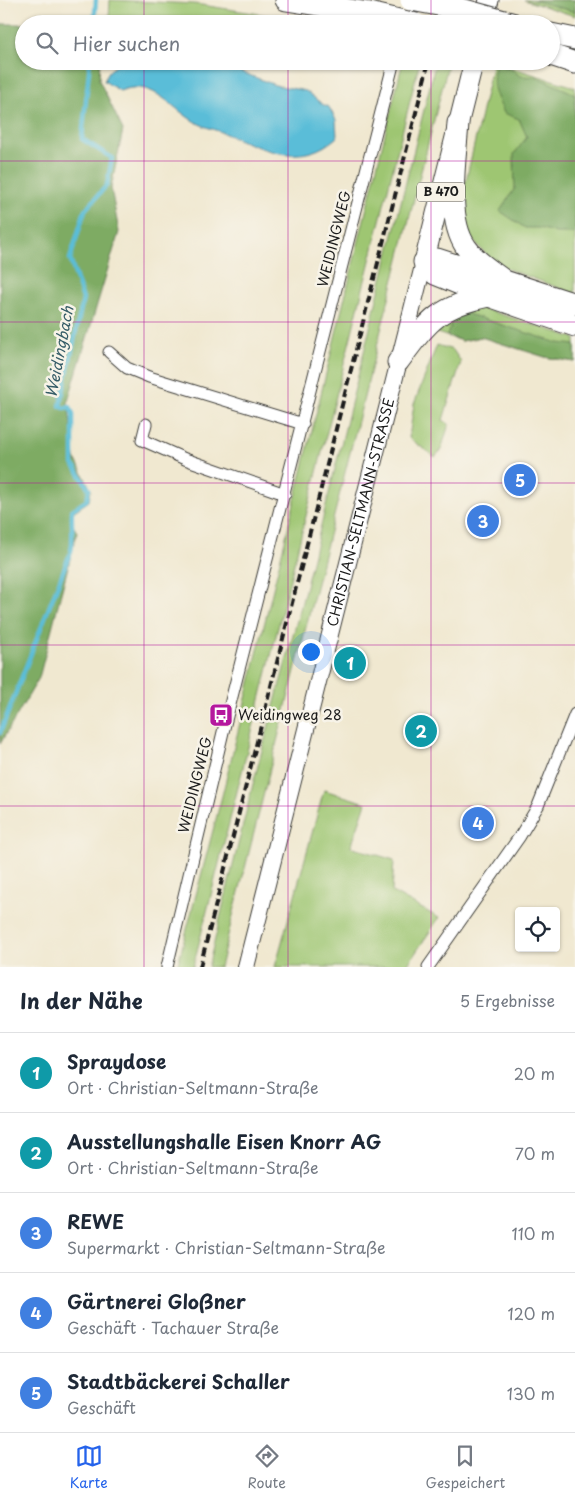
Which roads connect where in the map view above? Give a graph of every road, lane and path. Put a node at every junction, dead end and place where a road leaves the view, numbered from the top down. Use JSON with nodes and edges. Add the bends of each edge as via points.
{"nodes":[{"id":1,"x":286,"y":0,"type":"edge"},
{"id":2,"x":410,"y":0,"type":"edge"},
{"id":3,"x":489,"y":0,"type":"edge"},
{"id":4,"x":378,"y":15,"type":"edge"},
{"id":5,"x":406,"y":15,"type":"edge"},
{"id":6,"x":483,"y":15,"type":"edge"},
{"id":7,"x":485,"y":15,"type":"edge"},
{"id":8,"x":560,"y":36,"type":"edge"},
{"id":9,"x":575,"y":39,"type":"edge"},
{"id":10,"x":560,"y":58,"type":"edge"},
{"id":11,"x":575,"y":63,"type":"edge"},
{"id":12,"x":392,"y":70,"type":"edge"},
{"id":13,"x":472,"y":70,"type":"edge"},
{"id":14,"x":458,"y":123,"type":"junction"},
{"id":15,"x":424,"y":262,"type":"junction"},
{"id":16,"x":506,"y":282,"type":"junction"},
{"id":17,"x":488,"y":296,"type":"junction"},
{"id":18,"x":575,"y":304,"type":"edge"},
{"id":19,"x":575,"y":326,"type":"edge"},
{"id":20,"x":109,"y":352,"type":"dead end"},
{"id":21,"x":398,"y":362,"type":"junction"},
{"id":22,"x":146,"y":424,"type":"dead end"},
{"id":23,"x":303,"y":424,"type":"junction"},
{"id":24,"x":284,"y":494,"type":"junction"},
{"id":25,"x":575,"y":714,"type":"edge"},
{"id":26,"x":167,"y":967,"type":"edge"},
{"id":27,"x":246,"y":967,"type":"edge"},
{"id":28,"x":428,"y":967,"type":"edge"}],
"edges":[{"from":1,"to":4,"type":"highway","bridge":true},
{"from":2,"to":5,"type":"street"},
{"from":2,"to":6,"type":"highway","bridge":true},
{"from":3,"to":7,"type":"main road"},
{"from":8,"to":9,"type":"highway"},
{"from":10,"to":11,"type":"highway"},
{"from":12,"to":23,"type":"street","name":"WEIDINGWEG"},
{"from":13,"to":14,"type":"main road","number":"B 470"},
{"from":14,"to":15,"type":"main road","number":"B 470"},
{"from":14,"to":16,"type":"highway","via":[[454,210],[458,229],[465,246]]},
{"from":15,"to":16,"type":"highway","via":[[437,259]]},
{"from":15,"to":17,"type":"highway","via":[[435,274]]},
{"from":15,"to":21,"type":"main road","name":"CHRISTIAN-SELTMANN-STRASSE"},
{"from":16,"to":18,"type":"highway"},
{"from":17,"to":19,"type":"highway"},
{"from":17,"to":21,"type":"highway","via":[[455,305],[438,314]]},
{"from":20,"to":23,"type":"street","via":[[127,368],[149,377]]},
{"from":21,"to":27,"type":"main road","name":"CHRISTIAN-SELTMANN-STRASSE"},
{"from":22,"to":24,"type":"street","via":[[142,440]]},
{"from":23,"to":24,"type":"street","name":"WEIDINGWEG"},
{"from":24,"to":26,"type":"street","name":"WEIDINGWEG"},
{"from":25,"to":28,"type":"street","via":[[538,806]]}]}
